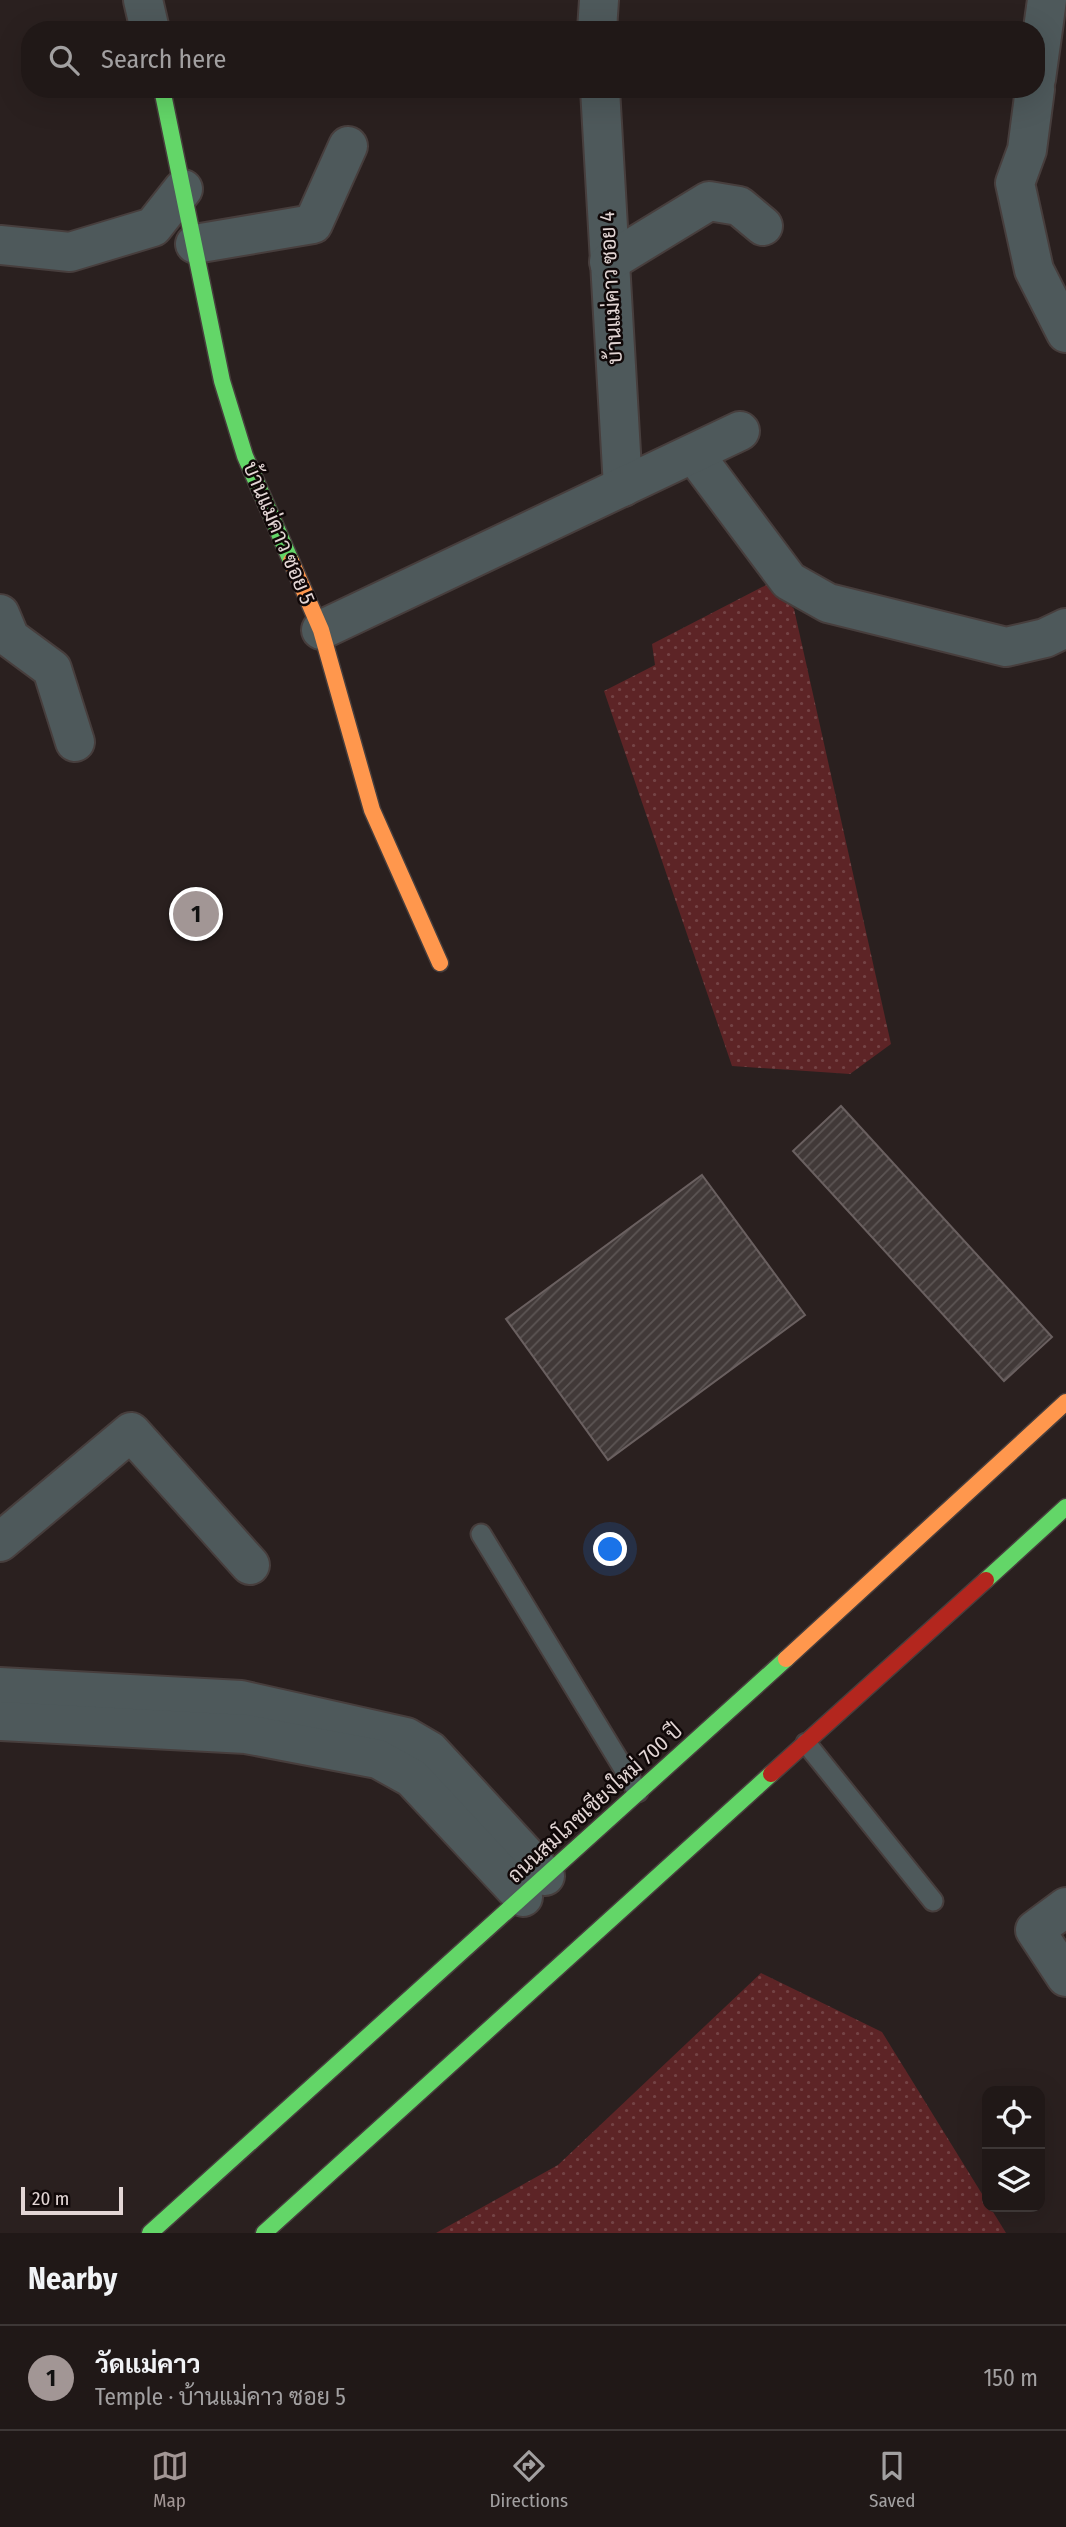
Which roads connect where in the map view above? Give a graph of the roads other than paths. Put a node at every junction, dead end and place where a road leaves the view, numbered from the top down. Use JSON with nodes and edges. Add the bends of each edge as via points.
{"nodes":[{"id":1,"x":144,"y":0,"type":"edge"},
{"id":2,"x":599,"y":0,"type":"edge"},
{"id":3,"x":1047,"y":0,"type":"edge"},
{"id":4,"x":148,"y":21,"type":"edge"},
{"id":5,"x":598,"y":21,"type":"edge"},
{"id":6,"x":1044,"y":21,"type":"edge"},
{"id":7,"x":164,"y":98,"type":"edge"},
{"id":8,"x":600,"y":98,"type":"edge"},
{"id":9,"x":1034,"y":98,"type":"edge"},
{"id":10,"x":348,"y":146,"type":"dead end"},
{"id":11,"x":183,"y":189,"type":"junction"},
{"id":12,"x":763,"y":226,"type":"dead end"},
{"id":13,"x":0,"y":244,"type":"edge"},
{"id":14,"x":195,"y":244,"type":"junction"},
{"id":15,"x":609,"y":262,"type":"junction"},
{"id":16,"x":1066,"y":333,"type":"edge"},
{"id":17,"x":740,"y":431,"type":"dead end"},
{"id":18,"x":694,"y":454,"type":"junction"},
{"id":19,"x":623,"y":487,"type":"junction"},
{"id":20,"x":0,"y":614,"type":"edge"},
{"id":21,"x":1066,"y":628,"type":"edge"},
{"id":22,"x":321,"y":630,"type":"junction"},
{"id":23,"x":75,"y":742,"type":"dead end"},
{"id":24,"x":440,"y":963,"type":"dead end"},
{"id":25,"x":1066,"y":1402,"type":"edge"},
{"id":26,"x":1066,"y":1507,"type":"edge"},
{"id":27,"x":481,"y":1534,"type":"dead end"},
{"id":28,"x":0,"y":1542,"type":"edge"},
{"id":29,"x":250,"y":1565,"type":"dead end"},
{"id":30,"x":0,"y":1687,"type":"edge"},
{"id":31,"x":0,"y":1721,"type":"edge"},
{"id":32,"x":806,"y":1743,"type":"junction"},
{"id":33,"x":638,"y":1792,"type":"junction"},
{"id":34,"x":534,"y":1886,"type":"junction"},
{"id":35,"x":933,"y":1901,"type":"dead end"},
{"id":36,"x":1066,"y":1907,"type":"edge"},
{"id":37,"x":1066,"y":1977,"type":"edge"},
{"id":38,"x":150,"y":2233,"type":"edge"},
{"id":39,"x":264,"y":2233,"type":"edge"}],
"edges":[{"from":1,"to":4,"type":"street"},
{"from":2,"to":5,"type":"street"},
{"from":3,"to":6,"type":"street"},
{"from":7,"to":11,"type":"main road","name":"บ้านแม่คาว ซอย 5"},
{"from":8,"to":15,"type":"street","name":"บ้านแม่คาว ซอย 4"},
{"from":9,"to":16,"type":"street","via":[[1027,150],[1014,183],[1034,270]]},
{"from":10,"to":14,"type":"street","via":[[313,224]]},
{"from":11,"to":13,"type":"street","via":[[153,227],[141,231],[70,252]]},
{"from":11,"to":14,"type":"main road","name":"บ้านแม่คาว ซอย 5"},
{"from":12,"to":15,"type":"street","via":[[739,206],[709,201]]},
{"from":14,"to":22,"type":"main road","name":"บ้านแม่คาว ซอย 5","via":[[222,381],[246,456]]},
{"from":15,"to":19,"type":"street","name":"บ้านแม่คาว ซอย 4"},
{"from":17,"to":18,"type":"street"},
{"from":18,"to":19,"type":"street"},
{"from":18,"to":21,"type":"street","via":[[789,581],[828,603],[1006,647]]},
{"from":19,"to":22,"type":"street"},
{"from":20,"to":23,"type":"street","via":[[10,638],[52,668]]},
{"from":22,"to":24,"type":"main road","name":"บ้านแม่คาว ซอย 5","via":[[372,810]]},
{"from":25,"to":33,"type":"main road","name":"ถนนสมโภชเชียงใหม่ 700 ปี"},
{"from":26,"to":32,"type":"main road"},
{"from":27,"to":33,"type":"lane"},
{"from":28,"to":29,"type":"street","via":[[131,1432]]},
{"from":30,"to":34,"type":"street","via":[[241,1700],[406,1737],[430,1751]]},
{"from":31,"to":34,"type":"street","via":[[246,1734],[378,1759],[412,1778]]},
{"from":32,"to":35,"type":"lane"},
{"from":32,"to":39,"type":"main road"},
{"from":33,"to":34,"type":"main road","name":"ถนนสมโภชเชียงใหม่ 700 ปี"},
{"from":34,"to":38,"type":"main road","name":"ถนนสมโภชเชียงใหม่ 700 ปี"},
{"from":36,"to":37,"type":"street","via":[[1035,1930]]}]}
